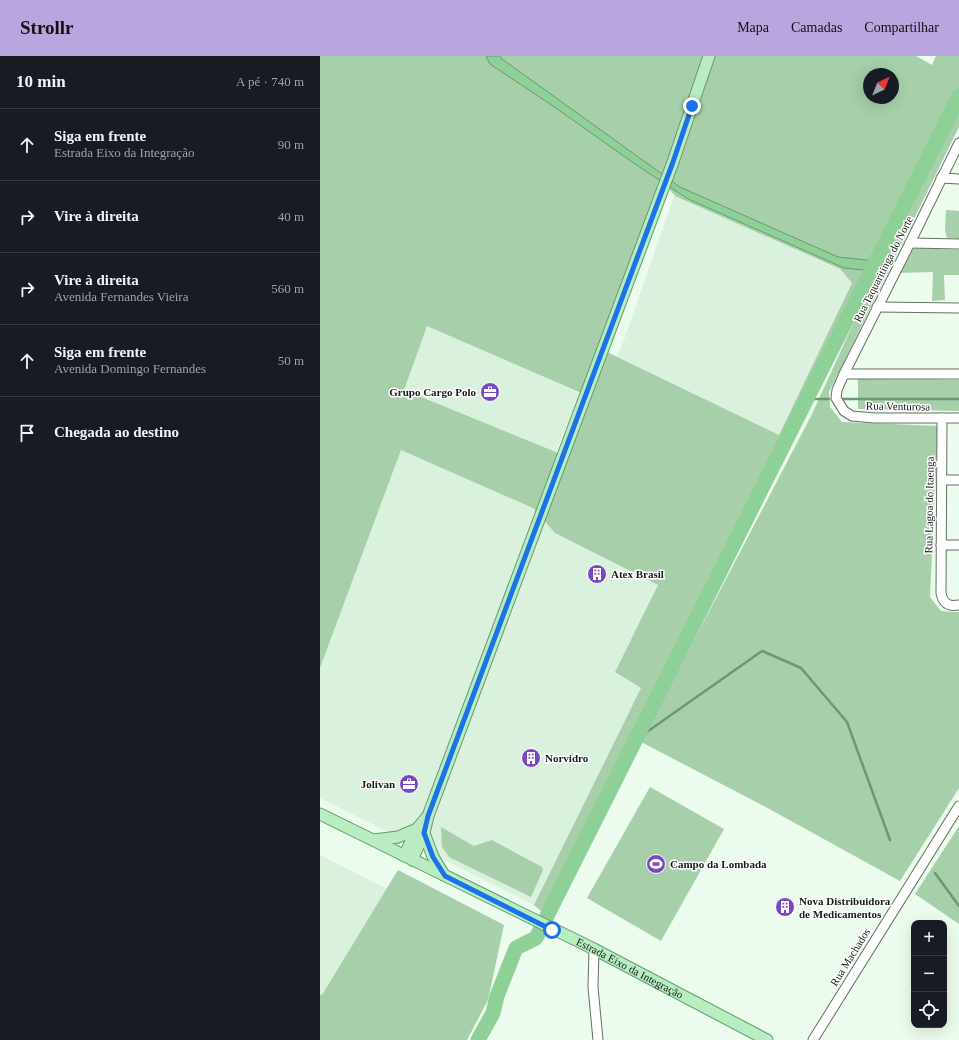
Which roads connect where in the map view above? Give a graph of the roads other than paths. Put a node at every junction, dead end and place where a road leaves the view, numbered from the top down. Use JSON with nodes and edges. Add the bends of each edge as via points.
{"nodes":[{"id":1,"x":709,"y":56,"type":"edge"},
{"id":2,"x":959,"y":143,"type":"edge"},
{"id":3,"x":942,"y":178,"type":"junction"},
{"id":4,"x":959,"y":179,"type":"edge"},
{"id":5,"x":910,"y":243,"type":"junction"},
{"id":6,"x":959,"y":244,"type":"edge"},
{"id":7,"x":877,"y":307,"type":"junction"},
{"id":8,"x":959,"y":308,"type":"edge"},
{"id":9,"x":844,"y":374,"type":"junction"},
{"id":10,"x":959,"y":374,"type":"edge"},
{"id":11,"x":840,"y":407,"type":"joint"},
{"id":12,"x":942,"y":418,"type":"junction"},
{"id":13,"x":959,"y":418,"type":"edge"},
{"id":14,"x":942,"y":480,"type":"junction"},
{"id":15,"x":959,"y":480,"type":"edge"},
{"id":16,"x":941,"y":545,"type":"junction"},
{"id":17,"x":959,"y":545,"type":"edge"},
{"id":18,"x":959,"y":605,"type":"edge"},
{"id":19,"x":959,"y":806,"type":"edge"},
{"id":20,"x":320,"y":814,"type":"edge"},
{"id":21,"x":421,"y":831,"type":"junction"},
{"id":22,"x":374,"y":840,"type":"junction"},
{"id":23,"x":408,"y":858,"type":"junction"},
{"id":24,"x":445,"y":876,"type":"junction"},
{"id":25,"x":594,"y":950,"type":"junction"},
{"id":26,"x":598,"y":1040,"type":"edge"},
{"id":27,"x":767,"y":1040,"type":"edge"},
{"id":28,"x":813,"y":1040,"type":"edge"}],
"edges":[{"from":1,"to":21,"type":"main road","via":[[665,184]]},
{"from":2,"to":3,"type":"street","name":"Rua Taquaritinga do Norte"},
{"from":3,"to":4,"type":"street"},
{"from":3,"to":5,"type":"street","name":"Rua Taquaritinga do Norte"},
{"from":5,"to":6,"type":"street"},
{"from":5,"to":7,"type":"street","name":"Rua Taquaritinga do Norte"},
{"from":7,"to":8,"type":"street"},
{"from":7,"to":9,"type":"street","name":"Rua Taquaritinga do Norte"},
{"from":9,"to":10,"type":"street"},
{"from":9,"to":11,"type":"street","name":"Rua Taquaritinga do Norte","via":[[836,394]]},
{"from":11,"to":12,"type":"street","name":"Rua Venturosa","via":[[852,416]]},
{"from":12,"to":13,"type":"street","name":"Rua Venturosa"},
{"from":12,"to":14,"type":"street","name":"Rua Lagoa do Itaenga"},
{"from":14,"to":15,"type":"street"},
{"from":14,"to":16,"type":"street","name":"Rua Lagoa do Itaenga"},
{"from":16,"to":17,"type":"street"},
{"from":16,"to":18,"type":"street","name":"Rua Lagoa do Itaenga","via":[[942,599],[949,606]]},
{"from":19,"to":28,"type":"street","name":"Rua Machados"},
{"from":20,"to":22,"type":"main road","name":"Estrada Eixo da Integração"},
{"from":21,"to":22,"type":"main road"},
{"from":21,"to":23,"type":"main road"},
{"from":21,"to":24,"type":"main road"},
{"from":22,"to":23,"type":"main road","name":"Estrada Eixo da Integração"},
{"from":23,"to":24,"type":"main road","name":"Estrada Eixo da Integração"},
{"from":24,"to":25,"type":"main road","name":"Estrada Eixo da Integração"},
{"from":25,"to":26,"type":"street","via":[[592,987]]},
{"from":25,"to":27,"type":"main road","name":"Estrada Eixo da Integração"}]}
